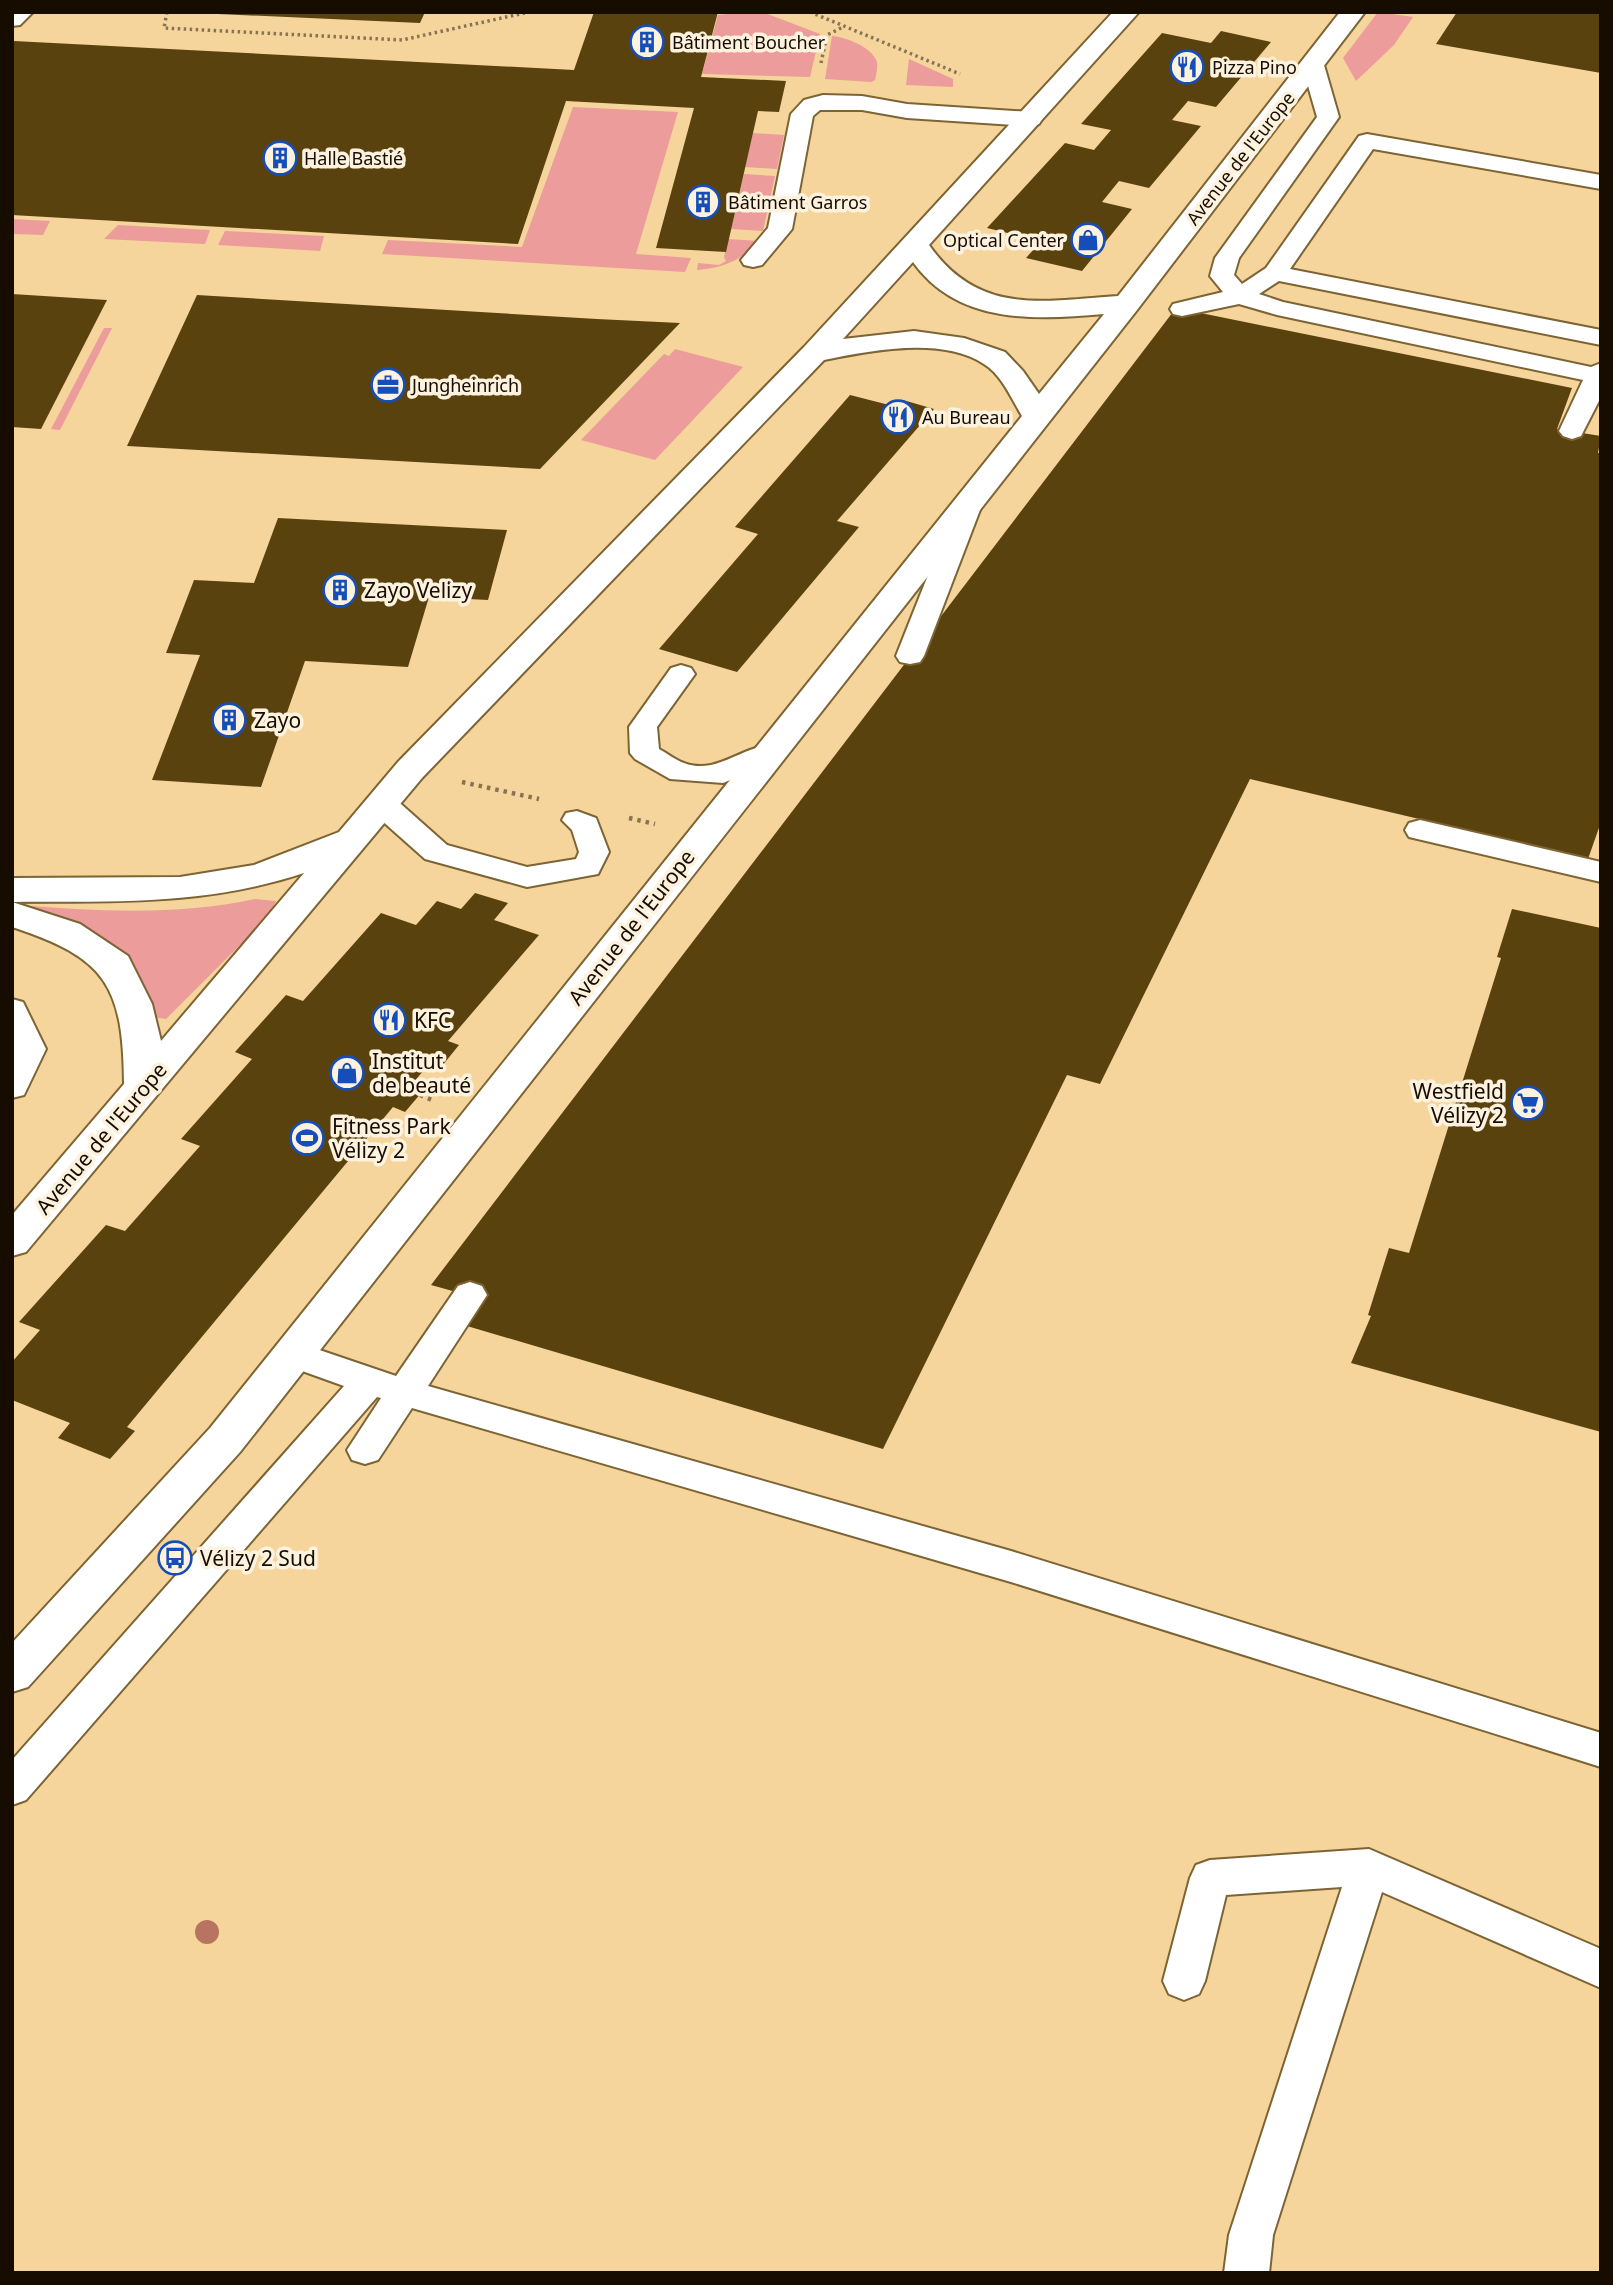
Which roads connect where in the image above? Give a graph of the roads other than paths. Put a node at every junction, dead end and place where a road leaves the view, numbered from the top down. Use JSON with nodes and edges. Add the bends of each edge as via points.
{"nodes":[{"id":1,"x":22,"y":12,"type":"edge"},
{"id":2,"x":1128,"y":12,"type":"edge"},
{"id":3,"x":1353,"y":12,"type":"edge"},
{"id":4,"x":12,"y":20,"type":"edge"},
{"id":5,"x":1313,"y":65,"type":"junction"},
{"id":6,"x":1037,"y":113,"type":"junction"},
{"id":7,"x":1601,"y":182,"type":"edge"},
{"id":8,"x":914,"y":244,"type":"junction"},
{"id":9,"x":753,"y":260,"type":"dead end"},
{"id":10,"x":1275,"y":273,"type":"junction"},
{"id":11,"x":1240,"y":296,"type":"junction"},
{"id":12,"x":1127,"y":303,"type":"junction"},
{"id":13,"x":1182,"y":309,"type":"dead end"},
{"id":14,"x":1601,"y":338,"type":"edge"},
{"id":15,"x":814,"y":353,"type":"junction"},
{"id":16,"x":1598,"y":380,"type":"edge"},
{"id":17,"x":1036,"y":414,"type":"junction"},
{"id":18,"x":1572,"y":431,"type":"dead end"},
{"id":19,"x":973,"y":495,"type":"junction"},
{"id":20,"x":910,"y":656,"type":"dead end"},
{"id":21,"x":681,"y":674,"type":"dead end"},
{"id":22,"x":771,"y":753,"type":"junction"},
{"id":23,"x":382,"y":804,"type":"junction"},
{"id":24,"x":576,"y":820,"type":"dead end"},
{"id":25,"x":1420,"y":830,"type":"dead end"},
{"id":26,"x":353,"y":836,"type":"junction"},
{"id":27,"x":1601,"y":872,"type":"edge"},
{"id":28,"x":12,"y":890,"type":"edge"},
{"id":29,"x":12,"y":914,"type":"edge"},
{"id":30,"x":12,"y":1010,"type":"edge"},
{"id":31,"x":12,"y":1087,"type":"edge"},
{"id":32,"x":143,"y":1087,"type":"junction"},
{"id":33,"x":12,"y":1242,"type":"edge"},
{"id":34,"x":470,"y":1295,"type":"dead end"},
{"id":35,"x":293,"y":1354,"type":"junction"},
{"id":36,"x":369,"y":1382,"type":"junction"},
{"id":37,"x":405,"y":1393,"type":"junction"},
{"id":38,"x":365,"y":1450,"type":"dead end"},
{"id":39,"x":12,"y":1674,"type":"edge"},
{"id":40,"x":1601,"y":1749,"type":"edge"},
{"id":41,"x":12,"y":1788,"type":"edge"},
{"id":42,"x":1369,"y":1867,"type":"junction"},
{"id":43,"x":1601,"y":1969,"type":"edge"},
{"id":44,"x":1184,"y":1981,"type":"dead end"},
{"id":45,"x":1246,"y":2273,"type":"edge"}],
"edges":[{"from":1,"to":4,"type":"lane"},
{"from":2,"to":6,"type":"street","name":"Avenue de l'Europe"},
{"from":3,"to":5,"type":"street","name":"Avenue de l'Europe"},
{"from":5,"to":11,"type":"lane","via":[[1328,117],[1227,258],[1223,276]]},
{"from":5,"to":12,"type":"street","name":"Avenue de l'Europe"},
{"from":6,"to":8,"type":"street","name":"Avenue de l'Europe"},
{"from":6,"to":9,"type":"lane","via":[[907,111],[823,102],[804,109],[780,229]]},
{"from":7,"to":10,"type":"lane","via":[[1367,141]]},
{"from":8,"to":12,"type":"street","via":[[952,288],[988,303],[1030,310]]},
{"from":8,"to":15,"type":"street","name":"Avenue de l'Europe"},
{"from":10,"to":11,"type":"lane"},
{"from":10,"to":14,"type":"lane"},
{"from":11,"to":13,"type":"lane"},
{"from":11,"to":16,"type":"lane","via":[[1277,309]]},
{"from":12,"to":17,"type":"street","name":"Avenue de l'Europe"},
{"from":15,"to":17,"type":"street","via":[[918,338],[958,344],[994,357],[1020,385]]},
{"from":15,"to":23,"type":"street","name":"Avenue de l'Europe"},
{"from":16,"to":18,"type":"lane"},
{"from":17,"to":19,"type":"street","name":"Avenue de l'Europe"},
{"from":19,"to":20,"type":"lane"},
{"from":19,"to":22,"type":"street","name":"Avenue de l'Europe"},
{"from":21,"to":22,"type":"lane","via":[[643,727],[645,753],[680,773],[723,774]]},
{"from":22,"to":35,"type":"street","name":"Avenue de l'Europe"},
{"from":23,"to":24,"type":"lane","via":[[436,852],[527,877],[587,867],[594,852],[585,825]]},
{"from":23,"to":26,"type":"street","name":"Avenue de l'Europe"},
{"from":25,"to":27,"type":"lane"},
{"from":26,"to":28,"type":"street","via":[[307,861],[225,885],[135,892]]},
{"from":26,"to":32,"type":"street","name":"Avenue de l'Europe"},
{"from":29,"to":32,"type":"street","via":[[67,932],[115,965],[142,1040]]},
{"from":30,"to":31,"type":"lane","via":[[30,1049]]},
{"from":32,"to":33,"type":"street","name":"Avenue de l'Europe"},
{"from":34,"to":37,"type":"lane"},
{"from":35,"to":36,"type":"lane"},
{"from":35,"to":39,"type":"street","name":"Avenue de l'Europe","via":[[225,1440]]},
{"from":36,"to":37,"type":"lane"},
{"from":36,"to":41,"type":"lane"},
{"from":37,"to":38,"type":"lane"},
{"from":37,"to":40,"type":"lane","via":[[1222,1629]]},
{"from":42,"to":43,"type":"lane"},
{"from":42,"to":44,"type":"lane","via":[[1210,1878]]},
{"from":42,"to":45,"type":"lane","via":[[1251,2235]]}]}
